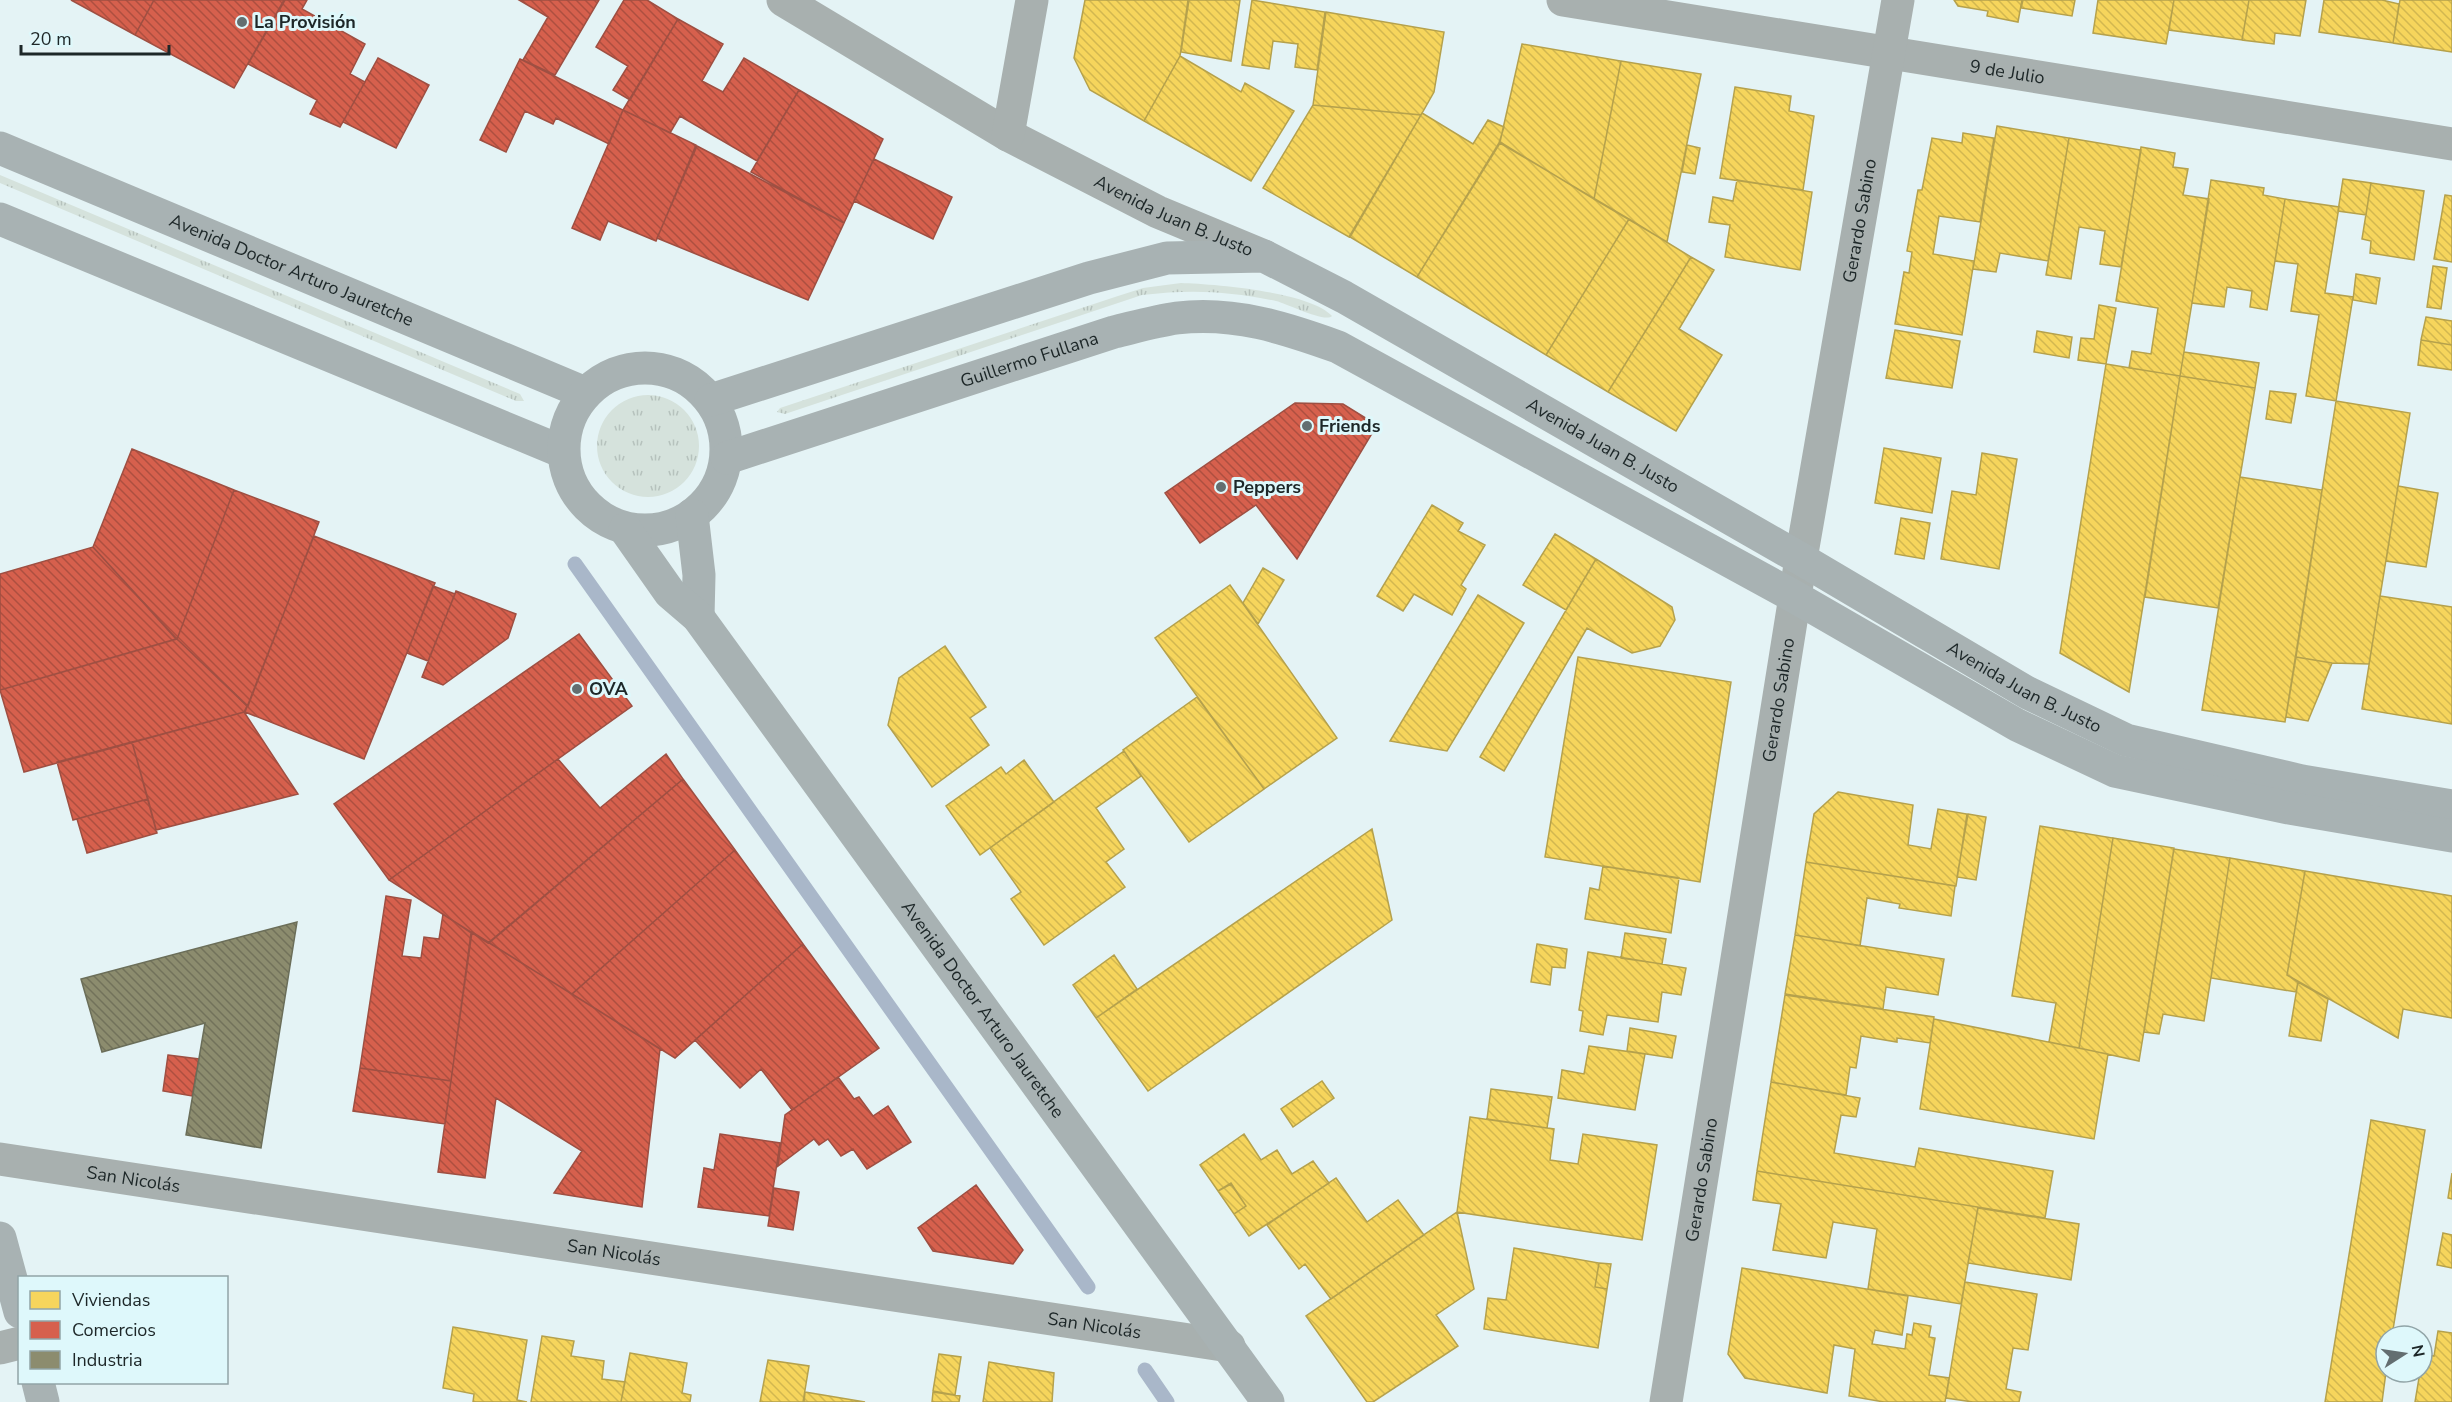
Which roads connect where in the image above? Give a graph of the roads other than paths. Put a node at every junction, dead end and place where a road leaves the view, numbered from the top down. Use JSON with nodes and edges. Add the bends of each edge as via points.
{"nodes":[{"id":1,"x":783,"y":0,"type":"edge"},
{"id":2,"x":1032,"y":0,"type":"edge"},
{"id":3,"x":1563,"y":0,"type":"edge"},
{"id":4,"x":1898,"y":0,"type":"edge"},
{"id":5,"x":1890,"y":52,"type":"junction"},
{"id":6,"x":1008,"y":135,"type":"junction"},
{"id":7,"x":2452,"y":144,"type":"edge"},
{"id":8,"x":0,"y":148,"type":"edge"},
{"id":9,"x":0,"y":219,"type":"edge"},
{"id":10,"x":1264,"y":256,"type":"junction"},
{"id":11,"x":1338,"y":347,"type":"joint"},
{"id":12,"x":585,"y":393,"type":"junction"},
{"id":13,"x":711,"y":400,"type":"junction"},
{"id":14,"x":563,"y":452,"type":"junction"},
{"id":15,"x":727,"y":458,"type":"junction"},
{"id":16,"x":692,"y":515,"type":"junction"},
{"id":17,"x":625,"y":529,"type":"junction"},
{"id":18,"x":1801,"y":559,"type":"junction"},
{"id":19,"x":1796,"y":597,"type":"junction"},
{"id":20,"x":698,"y":617,"type":"junction"},
{"id":21,"x":2452,"y":806,"type":"edge"},
{"id":22,"x":2452,"y":836,"type":"edge"},
{"id":23,"x":0,"y":1159,"type":"edge"},
{"id":24,"x":0,"y":1238,"type":"edge"},
{"id":25,"x":18,"y":1305,"type":"edge"},
{"id":26,"x":18,"y":1344,"type":"edge"},
{"id":27,"x":1229,"y":1346,"type":"junction"},
{"id":28,"x":0,"y":1348,"type":"edge"},
{"id":29,"x":38,"y":1384,"type":"edge"},
{"id":30,"x":44,"y":1402,"type":"edge"},
{"id":31,"x":1268,"y":1402,"type":"edge"},
{"id":32,"x":1666,"y":1402,"type":"edge"}],
"edges":[{"from":1,"to":6,"type":"street","name":"Avenida Juan B. Justo"},
{"from":2,"to":6,"type":"street"},
{"from":3,"to":5,"type":"street","name":"9 de Julio"},
{"from":4,"to":5,"type":"street","name":"Gerardo Sabino"},
{"from":5,"to":7,"type":"street","name":"9 de Julio"},
{"from":5,"to":18,"type":"street","name":"Gerardo Sabino"},
{"from":6,"to":10,"type":"street","name":"Avenida Juan B. Justo","via":[[1158,212]]},
{"from":8,"to":12,"type":"main road","name":"Avenida Doctor Arturo Jauretche"},
{"from":9,"to":14,"type":"main road"},
{"from":10,"to":13,"type":"main road","via":[[1167,258],[1089,278]]},
{"from":10,"to":18,"type":"main road","name":"Avenida Juan B. Justo","via":[[1344,297]]},
{"from":11,"to":15,"type":"main road","name":"Guillermo Fullana","via":[[1278,326],[1229,317],[1177,318],[1114,332]]},
{"from":11,"to":19,"type":"main road","name":"Avenida Juan B. Justo"},
{"from":12,"to":13,"type":"main road","name":"Avenida Doctor Arturo Jauretche","via":[[607,375],[635,367],[664,368],[691,380]]},
{"from":12,"to":14,"type":"main road","name":"Avenida Doctor Arturo Jauretche","via":[[568,420]]},
{"from":13,"to":15,"type":"main road","name":"Avenida Doctor Arturo Jauretche","via":[[725,428]]},
{"from":14,"to":17,"type":"main road","name":"Avenida Doctor Arturo Jauretche","via":[[569,477],[582,500],[601,518]]},
{"from":15,"to":16,"type":"main road","name":"Avenida Doctor Arturo Jauretche","via":[[719,484],[703,507]]},
{"from":16,"to":17,"type":"main road","name":"Avenida Doctor Arturo Jauretche","via":[[680,523],[654,530]]},
{"from":16,"to":20,"type":"main road","via":[[699,575]]},
{"from":17,"to":20,"type":"main road","name":"Avenida Doctor Arturo Jauretche","via":[[670,593]]},
{"from":18,"to":19,"type":"street","name":"Gerardo Sabino"},
{"from":18,"to":21,"type":"main road","name":"Avenida Juan B. Justo","via":[[2028,693],[2126,740],[2302,781]]},
{"from":19,"to":22,"type":"main road","name":"Avenida Juan B. Justo","via":[[2017,725],[2115,771],[2289,808]]},
{"from":19,"to":32,"type":"street","name":"Gerardo Sabino"},
{"from":20,"to":27,"type":"main road","name":"Avenida Doctor Arturo Jauretche"},
{"from":23,"to":27,"type":"street","name":"San Nicolás"},
{"from":24,"to":25,"type":"main road"},
{"from":26,"to":28,"type":"street"},
{"from":27,"to":31,"type":"main road","name":"Avenida Doctor Arturo Jauretche"},
{"from":29,"to":30,"type":"main road"}]}
